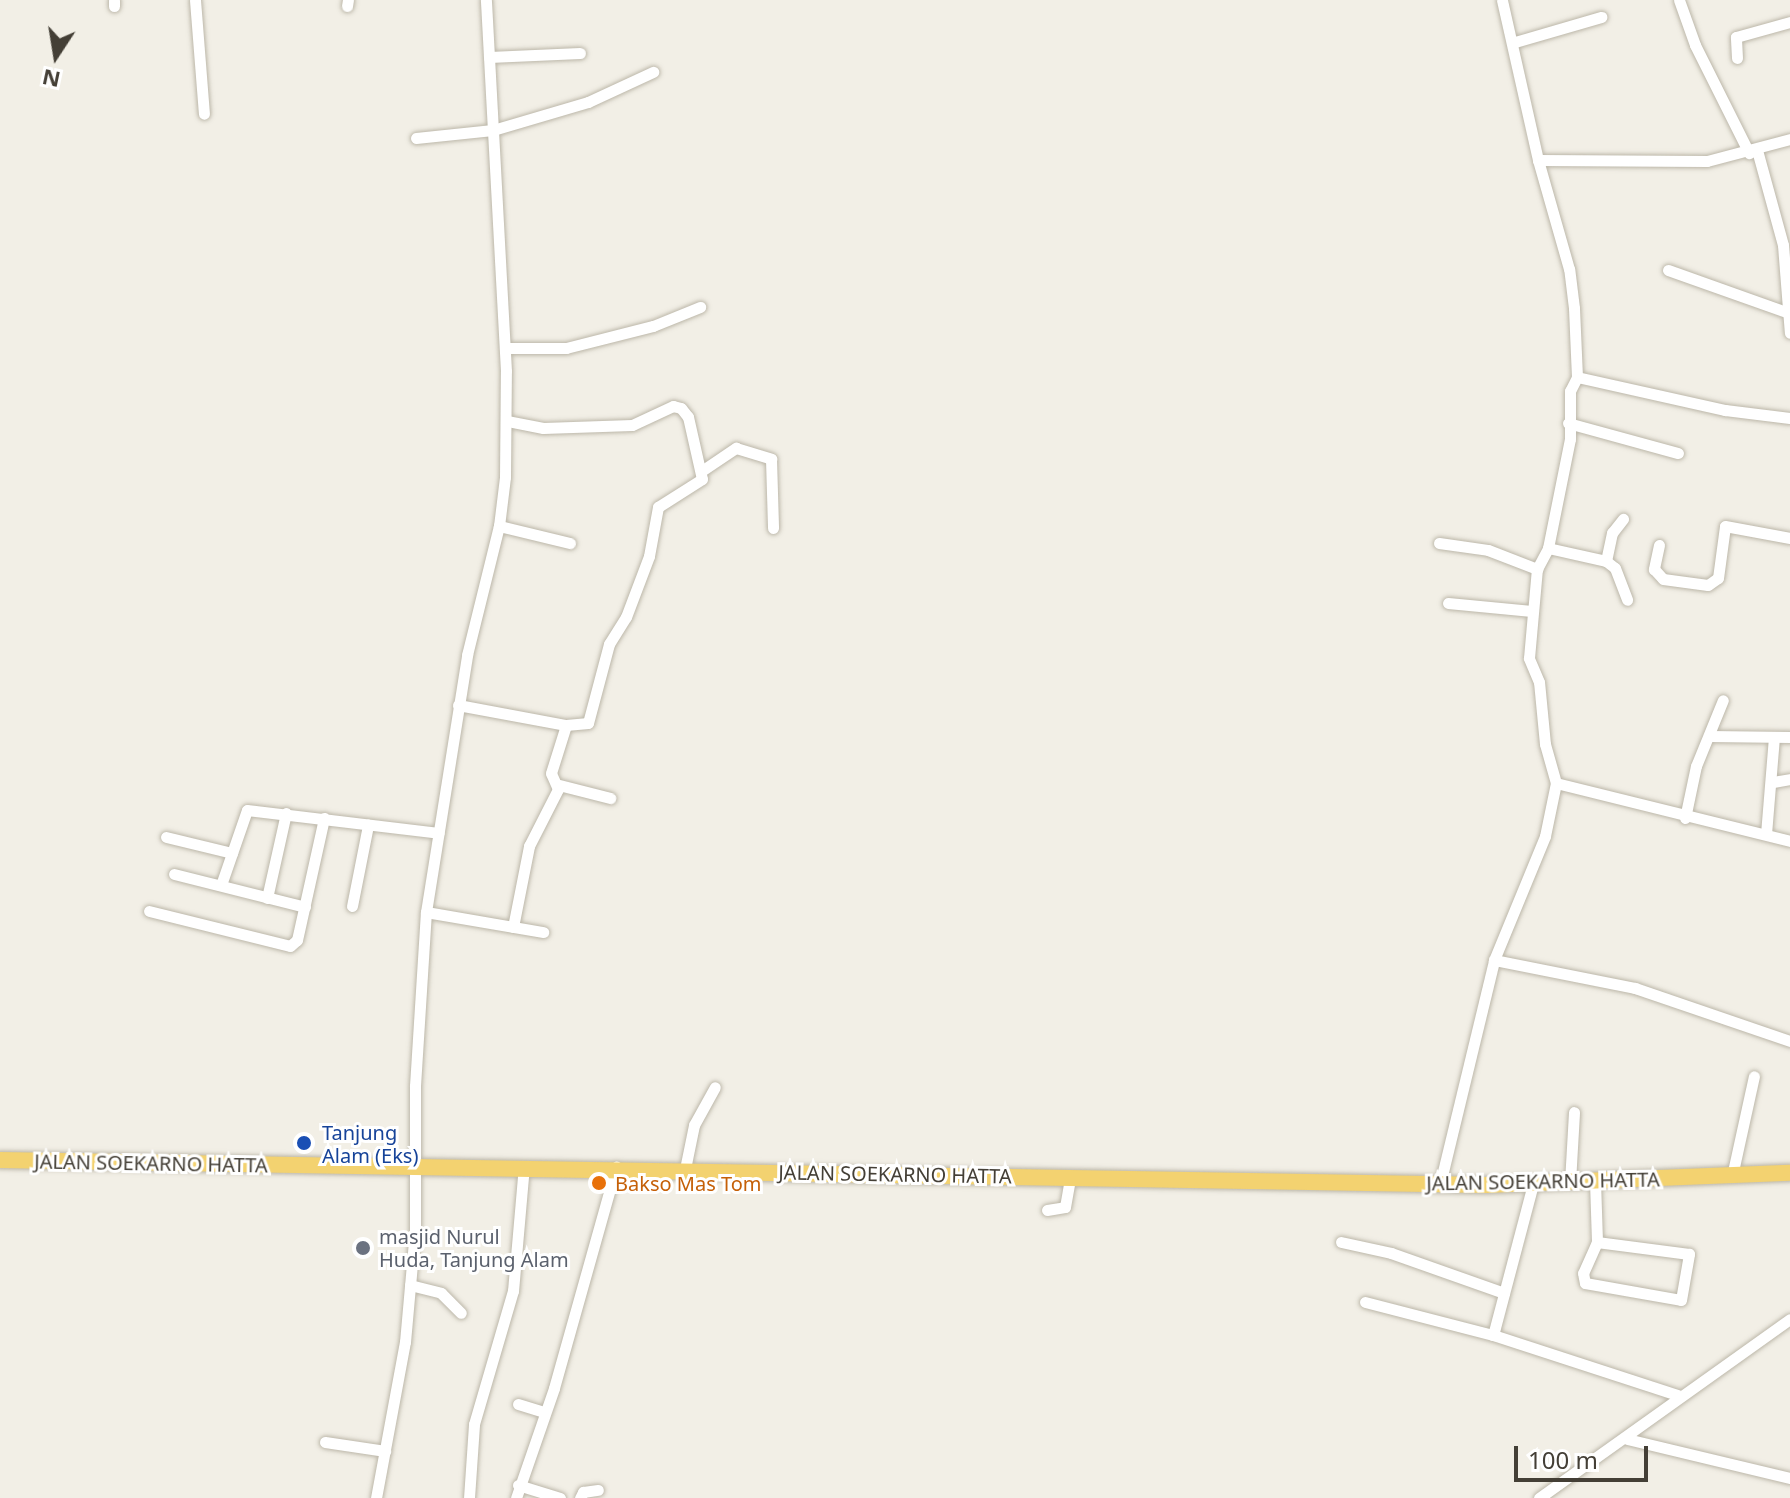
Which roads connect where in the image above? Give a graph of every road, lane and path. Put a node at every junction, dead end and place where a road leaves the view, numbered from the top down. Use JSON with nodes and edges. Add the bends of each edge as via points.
{"nodes":[{"id":1,"x":195,"y":0,"type":"edge"},
{"id":2,"x":486,"y":0,"type":"edge"},
{"id":3,"x":1502,"y":0,"type":"edge"},
{"id":4,"x":1679,"y":0,"type":"edge"},
{"id":5,"x":1601,"y":17,"type":"dead end"},
{"id":6,"x":1790,"y":22,"type":"edge"},
{"id":7,"x":1515,"y":42,"type":"junction"},
{"id":8,"x":580,"y":53,"type":"dead end"},
{"id":9,"x":489,"y":57,"type":"junction"},
{"id":10,"x":1737,"y":58,"type":"dead end"},
{"id":11,"x":653,"y":72,"type":"dead end"},
{"id":12,"x":204,"y":114,"type":"dead end"},
{"id":13,"x":493,"y":130,"type":"junction"},
{"id":14,"x":416,"y":138,"type":"dead end"},
{"id":15,"x":1790,"y":139,"type":"edge"},
{"id":16,"x":1753,"y":152,"type":"junction"},
{"id":17,"x":1538,"y":160,"type":"junction"},
{"id":18,"x":1668,"y":270,"type":"dead end"},
{"id":19,"x":700,"y":307,"type":"dead end"},
{"id":20,"x":1789,"y":313,"type":"edge"},
{"id":21,"x":1790,"y":333,"type":"edge"},
{"id":22,"x":505,"y":348,"type":"junction"},
{"id":23,"x":1577,"y":377,"type":"junction"},
{"id":24,"x":1790,"y":418,"type":"edge"},
{"id":25,"x":507,"y":421,"type":"junction"},
{"id":26,"x":1568,"y":423,"type":"junction"},
{"id":27,"x":1678,"y":453,"type":"dead end"},
{"id":28,"x":703,"y":470,"type":"junction"},
{"id":29,"x":1623,"y":519,"type":"dead end"},
{"id":30,"x":499,"y":526,"type":"junction"},
{"id":31,"x":773,"y":528,"type":"dead end"},
{"id":32,"x":1790,"y":538,"type":"edge"},
{"id":33,"x":570,"y":543,"type":"dead end"},
{"id":34,"x":1439,"y":543,"type":"dead end"},
{"id":35,"x":1659,"y":545,"type":"dead end"},
{"id":36,"x":1548,"y":548,"type":"junction"},
{"id":37,"x":1606,"y":561,"type":"junction"},
{"id":38,"x":1537,"y":569,"type":"junction"},
{"id":39,"x":1627,"y":600,"type":"dead end"},
{"id":40,"x":1448,"y":603,"type":"dead end"},
{"id":41,"x":1532,"y":611,"type":"junction"},
{"id":42,"x":1723,"y":700,"type":"dead end"},
{"id":43,"x":458,"y":705,"type":"junction"},
{"id":44,"x":566,"y":725,"type":"junction"},
{"id":45,"x":1709,"y":736,"type":"junction"},
{"id":46,"x":1774,"y":737,"type":"junction"},
{"id":47,"x":1790,"y":737,"type":"edge"},
{"id":48,"x":1790,"y":779,"type":"edge"},
{"id":49,"x":1773,"y":782,"type":"junction"},
{"id":50,"x":1556,"y":783,"type":"junction"},
{"id":51,"x":559,"y":785,"type":"junction"},
{"id":52,"x":610,"y":798,"type":"dead end"},
{"id":53,"x":286,"y":813,"type":"junction"},
{"id":54,"x":324,"y":818,"type":"junction"},
{"id":55,"x":1685,"y":818,"type":"junction"},
{"id":56,"x":368,"y":825,"type":"junction"},
{"id":57,"x":439,"y":833,"type":"junction"},
{"id":58,"x":1766,"y":834,"type":"junction"},
{"id":59,"x":166,"y":837,"type":"dead end"},
{"id":60,"x":1790,"y":841,"type":"edge"},
{"id":61,"x":232,"y":853,"type":"junction"},
{"id":62,"x":174,"y":874,"type":"dead end"},
{"id":63,"x":221,"y":885,"type":"junction"},
{"id":64,"x":267,"y":898,"type":"junction"},
{"id":65,"x":352,"y":906,"type":"dead end"},
{"id":66,"x":305,"y":907,"type":"junction"},
{"id":67,"x":149,"y":911,"type":"dead end"},
{"id":68,"x":426,"y":912,"type":"junction"},
{"id":69,"x":513,"y":927,"type":"junction"},
{"id":70,"x":543,"y":932,"type":"dead end"},
{"id":71,"x":1494,"y":960,"type":"junction"},
{"id":72,"x":1790,"y":1041,"type":"edge"},
{"id":73,"x":1754,"y":1076,"type":"dead end"},
{"id":74,"x":715,"y":1087,"type":"dead end"},
{"id":75,"x":1574,"y":1112,"type":"dead end"},
{"id":76,"x":0,"y":1160,"type":"edge"},
{"id":77,"x":524,"y":1166,"type":"junction"},
{"id":78,"x":616,"y":1166,"type":"junction"},
{"id":79,"x":418,"y":1168,"type":"junction"},
{"id":80,"x":685,"y":1169,"type":"junction"},
{"id":81,"x":1790,"y":1173,"type":"edge"},
{"id":82,"x":1732,"y":1176,"type":"junction"},
{"id":83,"x":1070,"y":1179,"type":"junction"},
{"id":84,"x":1595,"y":1181,"type":"junction"},
{"id":85,"x":1570,"y":1182,"type":"junction"},
{"id":86,"x":1440,"y":1184,"type":"junction"},
{"id":87,"x":1533,"y":1184,"type":"junction"},
{"id":88,"x":1047,"y":1210,"type":"dead end"},
{"id":89,"x":1341,"y":1242,"type":"dead end"},
{"id":90,"x":1597,"y":1242,"type":"junction"},
{"id":91,"x":410,"y":1285,"type":"junction"},
{"id":92,"x":1504,"y":1293,"type":"junction"},
{"id":93,"x":1365,"y":1302,"type":"dead end"},
{"id":94,"x":461,"y":1313,"type":"dead end"},
{"id":95,"x":1790,"y":1319,"type":"edge"},
{"id":96,"x":1493,"y":1335,"type":"junction"},
{"id":97,"x":1678,"y":1395,"type":"junction"},
{"id":98,"x":518,"y":1404,"type":"dead end"},
{"id":99,"x":545,"y":1412,"type":"junction"},
{"id":100,"x":1627,"y":1439,"type":"junction"},
{"id":101,"x":325,"y":1442,"type":"dead end"},
{"id":102,"x":385,"y":1451,"type":"junction"},
{"id":103,"x":1790,"y":1478,"type":"edge"},
{"id":104,"x":598,"y":1490,"type":"dead end"},
{"id":105,"x":517,"y":1492,"type":"edge"},
{"id":106,"x":380,"y":1497,"type":"edge"},
{"id":107,"x":469,"y":1498,"type":"edge"},
{"id":108,"x":560,"y":1498,"type":"edge"},
{"id":109,"x":580,"y":1498,"type":"edge"},
{"id":110,"x":1539,"y":1498,"type":"edge"}],
"edges":[{"from":1,"to":12,"type":"street"},
{"from":2,"to":9,"type":"street"},
{"from":3,"to":7,"type":"street"},
{"from":4,"to":16,"type":"street","via":[[1695,45]]},
{"from":5,"to":7,"type":"street"},
{"from":6,"to":10,"type":"street","via":[[1736,37]]},
{"from":7,"to":17,"type":"street"},
{"from":8,"to":9,"type":"street"},
{"from":9,"to":13,"type":"street"},
{"from":11,"to":13,"type":"street","via":[[588,102]]},
{"from":13,"to":14,"type":"street"},
{"from":13,"to":22,"type":"street"},
{"from":15,"to":16,"type":"street"},
{"from":16,"to":17,"type":"street","via":[[1707,161]]},
{"from":16,"to":20,"type":"street","via":[[1783,245]]},
{"from":17,"to":23,"type":"street","via":[[1569,269]]},
{"from":18,"to":20,"type":"street"},
{"from":19,"to":22,"type":"street","via":[[653,326],[566,348]]},
{"from":20,"to":21,"type":"street"},
{"from":22,"to":25,"type":"street"},
{"from":23,"to":24,"type":"street","via":[[1725,410]]},
{"from":23,"to":26,"type":"street"},
{"from":25,"to":28,"type":"street","via":[[543,428],[632,425],[673,406],[688,417]]},
{"from":25,"to":30,"type":"street"},
{"from":26,"to":27,"type":"street"},
{"from":26,"to":36,"type":"street","via":[[1570,439]]},
{"from":28,"to":31,"type":"street","via":[[736,448],[771,459]]},
{"from":28,"to":44,"type":"street","via":[[699,484],[658,507],[649,556],[626,617],[609,644],[591,716],[583,726]]},
{"from":29,"to":37,"type":"street","via":[[1612,533]]},
{"from":30,"to":33,"type":"street"},
{"from":30,"to":43,"type":"street"},
{"from":32,"to":35,"type":"street","via":[[1732,523],[1725,526],[1718,578],[1708,585],[1663,579],[1654,569]]},
{"from":34,"to":38,"type":"street","via":[[1488,550]]},
{"from":36,"to":37,"type":"street"},
{"from":36,"to":38,"type":"street"},
{"from":37,"to":39,"type":"street","via":[[1615,568]]},
{"from":38,"to":41,"type":"street"},
{"from":40,"to":41,"type":"street"},
{"from":41,"to":50,"type":"street","via":[[1529,658],[1539,682],[1545,744]]},
{"from":42,"to":45,"type":"street"},
{"from":43,"to":44,"type":"street"},
{"from":43,"to":57,"type":"street"},
{"from":44,"to":51,"type":"street","via":[[551,773]]},
{"from":45,"to":46,"type":"street"},
{"from":45,"to":55,"type":"street","via":[[1696,766]]},
{"from":46,"to":47,"type":"street"},
{"from":46,"to":49,"type":"street"},
{"from":48,"to":49,"type":"street"},
{"from":49,"to":58,"type":"street"},
{"from":50,"to":55,"type":"street"},
{"from":50,"to":71,"type":"street","via":[[1545,836]]},
{"from":51,"to":52,"type":"street"},
{"from":51,"to":69,"type":"street","via":[[529,846]]},
{"from":53,"to":54,"type":"street"},
{"from":53,"to":61,"type":"street","via":[[247,810]]},
{"from":53,"to":64,"type":"street"},
{"from":54,"to":56,"type":"street"},
{"from":54,"to":66,"type":"street"},
{"from":55,"to":58,"type":"street"},
{"from":56,"to":57,"type":"street"},
{"from":56,"to":65,"type":"street"},
{"from":57,"to":68,"type":"street"},
{"from":58,"to":60,"type":"street"},
{"from":59,"to":61,"type":"street"},
{"from":61,"to":63,"type":"street"},
{"from":62,"to":63,"type":"street"},
{"from":63,"to":64,"type":"street"},
{"from":64,"to":66,"type":"street"},
{"from":66,"to":67,"type":"street","via":[[297,940],[285,946]]},
{"from":68,"to":69,"type":"street"},
{"from":68,"to":79,"type":"street","via":[[415,1086]]},
{"from":69,"to":70,"type":"street"},
{"from":71,"to":72,"type":"street","via":[[1635,988]]},
{"from":71,"to":86,"type":"street"},
{"from":73,"to":82,"type":"street"},
{"from":74,"to":80,"type":"street","via":[[694,1125]]},
{"from":75,"to":85,"type":"street"},
{"from":76,"to":79,"type":"highway","name":"JALAN SOEKARNO HATTA"},
{"from":77,"to":78,"type":"highway","name":"JALAN SOEKARNO HATTA"},
{"from":77,"to":79,"type":"highway","name":"JALAN SOEKARNO HATTA"},
{"from":77,"to":107,"type":"street","via":[[513,1291],[474,1424]]},
{"from":78,"to":80,"type":"highway","name":"JALAN SOEKARNO HATTA"},
{"from":78,"to":99,"type":"street"},
{"from":79,"to":91,"type":"street"},
{"from":80,"to":83,"type":"highway","name":"JALAN SOEKARNO HATTA"},
{"from":81,"to":82,"type":"highway","name":"JALAN SOEKARNO HATTA"},
{"from":82,"to":84,"type":"highway","name":"JALAN SOEKARNO HATTA"},
{"from":83,"to":86,"type":"highway","name":"JALAN SOEKARNO HATTA"},
{"from":83,"to":88,"type":"street","via":[[1065,1207]]},
{"from":84,"to":85,"type":"highway","name":"JALAN SOEKARNO HATTA"},
{"from":84,"to":90,"type":"street"},
{"from":85,"to":87,"type":"highway","name":"JALAN SOEKARNO HATTA"},
{"from":86,"to":87,"type":"highway","name":"JALAN SOEKARNO HATTA"},
{"from":87,"to":92,"type":"street"},
{"from":89,"to":92,"type":"street","via":[[1391,1253]]},
{"from":90,"to":90,"type":"street","via":[[1583,1273],[1585,1283],[1681,1300],[1689,1254]]},
{"from":91,"to":94,"type":"street","via":[[441,1293]]},
{"from":91,"to":102,"type":"street"},
{"from":92,"to":96,"type":"street"},
{"from":93,"to":96,"type":"street"},
{"from":95,"to":97,"type":"street"},
{"from":96,"to":97,"type":"street"},
{"from":97,"to":100,"type":"street"},
{"from":98,"to":99,"type":"street"},
{"from":99,"to":105,"type":"street"},
{"from":100,"to":103,"type":"street"},
{"from":100,"to":110,"type":"street"},
{"from":101,"to":102,"type":"street"},
{"from":102,"to":106,"type":"street"},
{"from":104,"to":109,"type":"street","via":[[583,1492]]},
{"from":105,"to":108,"type":"street"}]}
